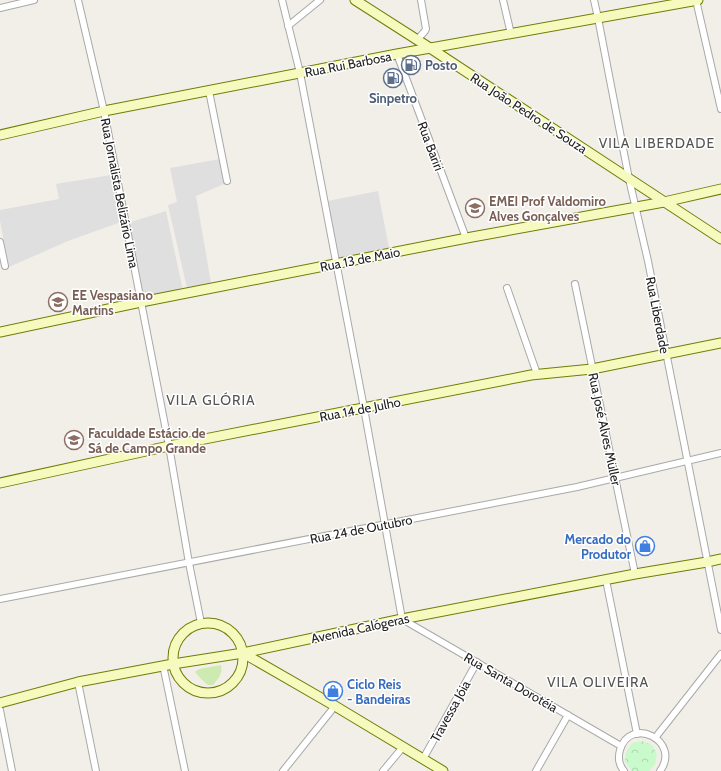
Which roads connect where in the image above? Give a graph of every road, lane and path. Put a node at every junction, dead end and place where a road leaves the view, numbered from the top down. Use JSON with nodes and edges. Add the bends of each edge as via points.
{"nodes":[{"id":1,"x":34,"y":0,"type":"edge"},
{"id":2,"x":78,"y":0,"type":"edge"},
{"id":3,"x":282,"y":0,"type":"edge"},
{"id":4,"x":320,"y":0,"type":"edge"},
{"id":5,"x":355,"y":0,"type":"edge"},
{"id":6,"x":421,"y":0,"type":"edge"},
{"id":7,"x":503,"y":0,"type":"edge"},
{"id":8,"x":594,"y":0,"type":"edge"},
{"id":9,"x":697,"y":0,"type":"edge"},
{"id":10,"x":686,"y":1,"type":"edge"},
{"id":11,"x":0,"y":8,"type":"edge"},
{"id":12,"x":598,"y":18,"type":"junction"},
{"id":13,"x":288,"y":26,"type":"junction"},
{"id":14,"x":511,"y":34,"type":"junction"},
{"id":15,"x":417,"y":40,"type":"junction"},
{"id":16,"x":430,"y":48,"type":"junction"},
{"id":17,"x":397,"y":54,"type":"junction"},
{"id":18,"x":300,"y":73,"type":"junction"},
{"id":19,"x":209,"y":91,"type":"junction"},
{"id":20,"x":721,"y":109,"type":"edge"},
{"id":21,"x":104,"y":111,"type":"junction"},
{"id":22,"x":0,"y":135,"type":"edge"},
{"id":23,"x":629,"y":179,"type":"junction"},
{"id":24,"x":227,"y":181,"type":"dead end"},
{"id":25,"x":721,"y":188,"type":"edge"},
{"id":26,"x":664,"y":202,"type":"junction"},
{"id":27,"x":635,"y":207,"type":"junction"},
{"id":28,"x":466,"y":238,"type":"junction"},
{"id":29,"x":721,"y":240,"type":"edge"},
{"id":30,"x":0,"y":242,"type":"edge"},
{"id":31,"x":336,"y":263,"type":"junction"},
{"id":32,"x":5,"y":266,"type":"dead end"},
{"id":33,"x":575,"y":284,"type":"dead end"},
{"id":34,"x":507,"y":288,"type":"dead end"},
{"id":35,"x":141,"y":302,"type":"junction"},
{"id":36,"x":0,"y":332,"type":"edge"},
{"id":37,"x":721,"y":343,"type":"edge"},
{"id":38,"x":666,"y":354,"type":"junction"},
{"id":39,"x":592,"y":369,"type":"junction"},
{"id":40,"x":537,"y":374,"type":"junction"},
{"id":41,"x":364,"y":408,"type":"junction"},
{"id":42,"x":169,"y":446,"type":"junction"},
{"id":43,"x":721,"y":453,"type":"edge"},
{"id":44,"x":687,"y":461,"type":"junction"},
{"id":45,"x":615,"y":478,"type":"junction"},
{"id":46,"x":0,"y":483,"type":"edge"},
{"id":47,"x":385,"y":524,"type":"junction"},
{"id":48,"x":721,"y":559,"type":"edge"},
{"id":49,"x":707,"y":562,"type":"junction"},
{"id":50,"x":189,"y":563,"type":"junction"},
{"id":51,"x":636,"y":574,"type":"junction"},
{"id":52,"x":606,"y":580,"type":"junction"},
{"id":53,"x":0,"y":600,"type":"edge"},
{"id":54,"x":402,"y":619,"type":"junction"},
{"id":55,"x":201,"y":623,"type":"junction"},
{"id":56,"x":721,"y":630,"type":"edge"},
{"id":57,"x":243,"y":653,"type":"junction"},
{"id":58,"x":721,"y":654,"type":"edge"},
{"id":59,"x":477,"y":662,"type":"junction"},
{"id":60,"x":173,"y":664,"type":"junction"},
{"id":61,"x":163,"y":666,"type":"junction"},
{"id":62,"x":78,"y":682,"type":"junction"},
{"id":63,"x":0,"y":704,"type":"edge"},
{"id":64,"x":335,"y":706,"type":"junction"},
{"id":65,"x":0,"y":710,"type":"edge"},
{"id":66,"x":568,"y":715,"type":"junction"},
{"id":67,"x":637,"y":734,"type":"junction"},
{"id":68,"x":656,"y":738,"type":"junction"},
{"id":69,"x":621,"y":746,"type":"junction"},
{"id":70,"x":403,"y":747,"type":"junction"},
{"id":71,"x":423,"y":759,"type":"junction"},
{"id":72,"x":663,"y":770,"type":"edge"},
{"id":73,"x":12,"y":771,"type":"edge"},
{"id":74,"x":96,"y":771,"type":"edge"},
{"id":75,"x":185,"y":771,"type":"edge"},
{"id":76,"x":283,"y":771,"type":"edge"},
{"id":77,"x":383,"y":771,"type":"edge"},
{"id":78,"x":443,"y":771,"type":"edge"},
{"id":79,"x":536,"y":771,"type":"edge"},
{"id":80,"x":624,"y":771,"type":"edge"}],
"edges":[{"from":1,"to":11,"type":"street"},
{"from":2,"to":21,"type":"street","name":"Rua Jornalista Belizário Lima"},
{"from":3,"to":13,"type":"street"},
{"from":4,"to":13,"type":"street"},
{"from":5,"to":15,"type":"street","name":"Rua João Pedro de Souza"},
{"from":6,"to":15,"type":"street","via":[[426,29]]},
{"from":7,"to":14,"type":"street"},
{"from":8,"to":12,"type":"street","name":"Rua Liberdade"},
{"from":9,"to":10,"type":"street","name":"Rua Rui Barbosa"},
{"from":9,"to":20,"type":"street"},
{"from":10,"to":12,"type":"street","name":"Rua Rui Barbosa"},
{"from":12,"to":14,"type":"street","name":"Rua Rui Barbosa"},
{"from":12,"to":23,"type":"street","name":"Rua Liberdade"},
{"from":13,"to":18,"type":"street"},
{"from":14,"to":16,"type":"street","name":"Rua Rui Barbosa"},
{"from":15,"to":16,"type":"street","name":"Rua João Pedro de Souza"},
{"from":16,"to":17,"type":"street","name":"Rua Rui Barbosa"},
{"from":16,"to":23,"type":"street","name":"Rua João Pedro de Souza"},
{"from":17,"to":18,"type":"street","name":"Rua Rui Barbosa"},
{"from":17,"to":28,"type":"street","name":"Rua Bariri"},
{"from":18,"to":19,"type":"street","name":"Rua Rui Barbosa"},
{"from":18,"to":31,"type":"street"},
{"from":19,"to":21,"type":"street","name":"Rua Rui Barbosa"},
{"from":19,"to":24,"type":"street"},
{"from":21,"to":22,"type":"street","name":"Rua Rui Barbosa"},
{"from":21,"to":35,"type":"street","name":"Rua Jornalista Belizário Lima"},
{"from":23,"to":26,"type":"street","name":"Rua João Pedro de Souza"},
{"from":23,"to":27,"type":"street","name":"Rua Liberdade"},
{"from":25,"to":26,"type":"street","name":"Rua 13 de Maio"},
{"from":26,"to":27,"type":"street","name":"Rua 13 de Maio"},
{"from":26,"to":29,"type":"street","name":"Rua João Pedro de Souza"},
{"from":27,"to":28,"type":"street","name":"Rua 13 de Maio"},
{"from":27,"to":38,"type":"street","name":"Rua Liberdade"},
{"from":28,"to":31,"type":"street","name":"Rua 13 de Maio"},
{"from":30,"to":32,"type":"street"},
{"from":31,"to":35,"type":"street","name":"Rua 13 de Maio"},
{"from":31,"to":41,"type":"street"},
{"from":33,"to":39,"type":"street","name":"Rua José Alves Müller"},
{"from":34,"to":40,"type":"street"},
{"from":35,"to":36,"type":"street","name":"Rua 13 de Maio"},
{"from":35,"to":42,"type":"street","name":"Rua Jornalista Belizário Lima"},
{"from":37,"to":38,"type":"street","name":"Rua 14 de Julho"},
{"from":38,"to":39,"type":"street","name":"Rua 14 de Julho"},
{"from":38,"to":44,"type":"street","name":"Rua Liberdade"},
{"from":39,"to":40,"type":"street","name":"Rua 14 de Julho"},
{"from":39,"to":45,"type":"street","name":"Rua José Alves Müller"},
{"from":40,"to":41,"type":"street","name":"Rua 14 de Julho"},
{"from":41,"to":42,"type":"street","name":"Rua 14 de Julho"},
{"from":41,"to":47,"type":"street"},
{"from":42,"to":46,"type":"street","name":"Rua 14 de Julho"},
{"from":42,"to":50,"type":"street","name":"Rua Jornalista Belizário Lima"},
{"from":43,"to":44,"type":"street","name":"Rua 24 de Outubro"},
{"from":44,"to":45,"type":"street","name":"Rua 24 de Outubro"},
{"from":44,"to":49,"type":"street","name":"Rua Liberdade"},
{"from":45,"to":47,"type":"street","name":"Rua 24 de Outubro"},
{"from":45,"to":51,"type":"street","name":"Rua José Alves Müller"},
{"from":47,"to":50,"type":"street","name":"Rua 24 de Outubro"},
{"from":47,"to":54,"type":"street"},
{"from":48,"to":49,"type":"street","name":"Avenida Calógeras"},
{"from":49,"to":51,"type":"street","name":"Avenida Calógeras"},
{"from":49,"to":56,"type":"street","name":"Rua Liberdade"},
{"from":50,"to":53,"type":"street","name":"Rua 24 de Outubro"},
{"from":50,"to":55,"type":"street","name":"Rua Jornalista Belizário Lima"},
{"from":51,"to":52,"type":"street","name":"Avenida Calógeras"},
{"from":52,"to":54,"type":"street","name":"Avenida Calógeras"},
{"from":52,"to":67,"type":"street"},
{"from":54,"to":57,"type":"street","name":"Avenida Calógeras"},
{"from":54,"to":59,"type":"street","name":"Rua Santa Dorotéia"},
{"from":55,"to":57,"type":"street","via":[[212,623],[228,629],[240,642]]},
{"from":55,"to":60,"type":"street","via":[[182,634],[176,643]]},
{"from":57,"to":60,"type":"street","name":"Avenida Calógeras"},
{"from":57,"to":60,"type":"street","via":[[240,675],[224,690],[213,693],[192,690],[183,683]]},
{"from":57,"to":64,"type":"street"},
{"from":58,"to":68,"type":"street"},
{"from":59,"to":66,"type":"street","name":"Rua Santa Dorotéia"},
{"from":59,"to":71,"type":"street","name":"Travessa Jóia"},
{"from":60,"to":61,"type":"street","name":"Avenida Calógeras"},
{"from":61,"to":62,"type":"street","name":"Avenida Calógeras"},
{"from":61,"to":75,"type":"street"},
{"from":62,"to":63,"type":"street","name":"Avenida Calógeras"},
{"from":62,"to":74,"type":"street"},
{"from":64,"to":70,"type":"street"},
{"from":64,"to":76,"type":"street"},
{"from":65,"to":73,"type":"street"},
{"from":66,"to":69,"type":"street","name":"Rua Santa Dorotéia"},
{"from":66,"to":79,"type":"street"},
{"from":67,"to":68,"type":"street","via":[[649,734]]},
{"from":67,"to":69,"type":"street"},
{"from":68,"to":72,"type":"street","via":[[664,749]]},
{"from":69,"to":80,"type":"street","via":[[619,762]]},
{"from":70,"to":71,"type":"street"},
{"from":70,"to":77,"type":"street"},
{"from":71,"to":78,"type":"street"}]}
